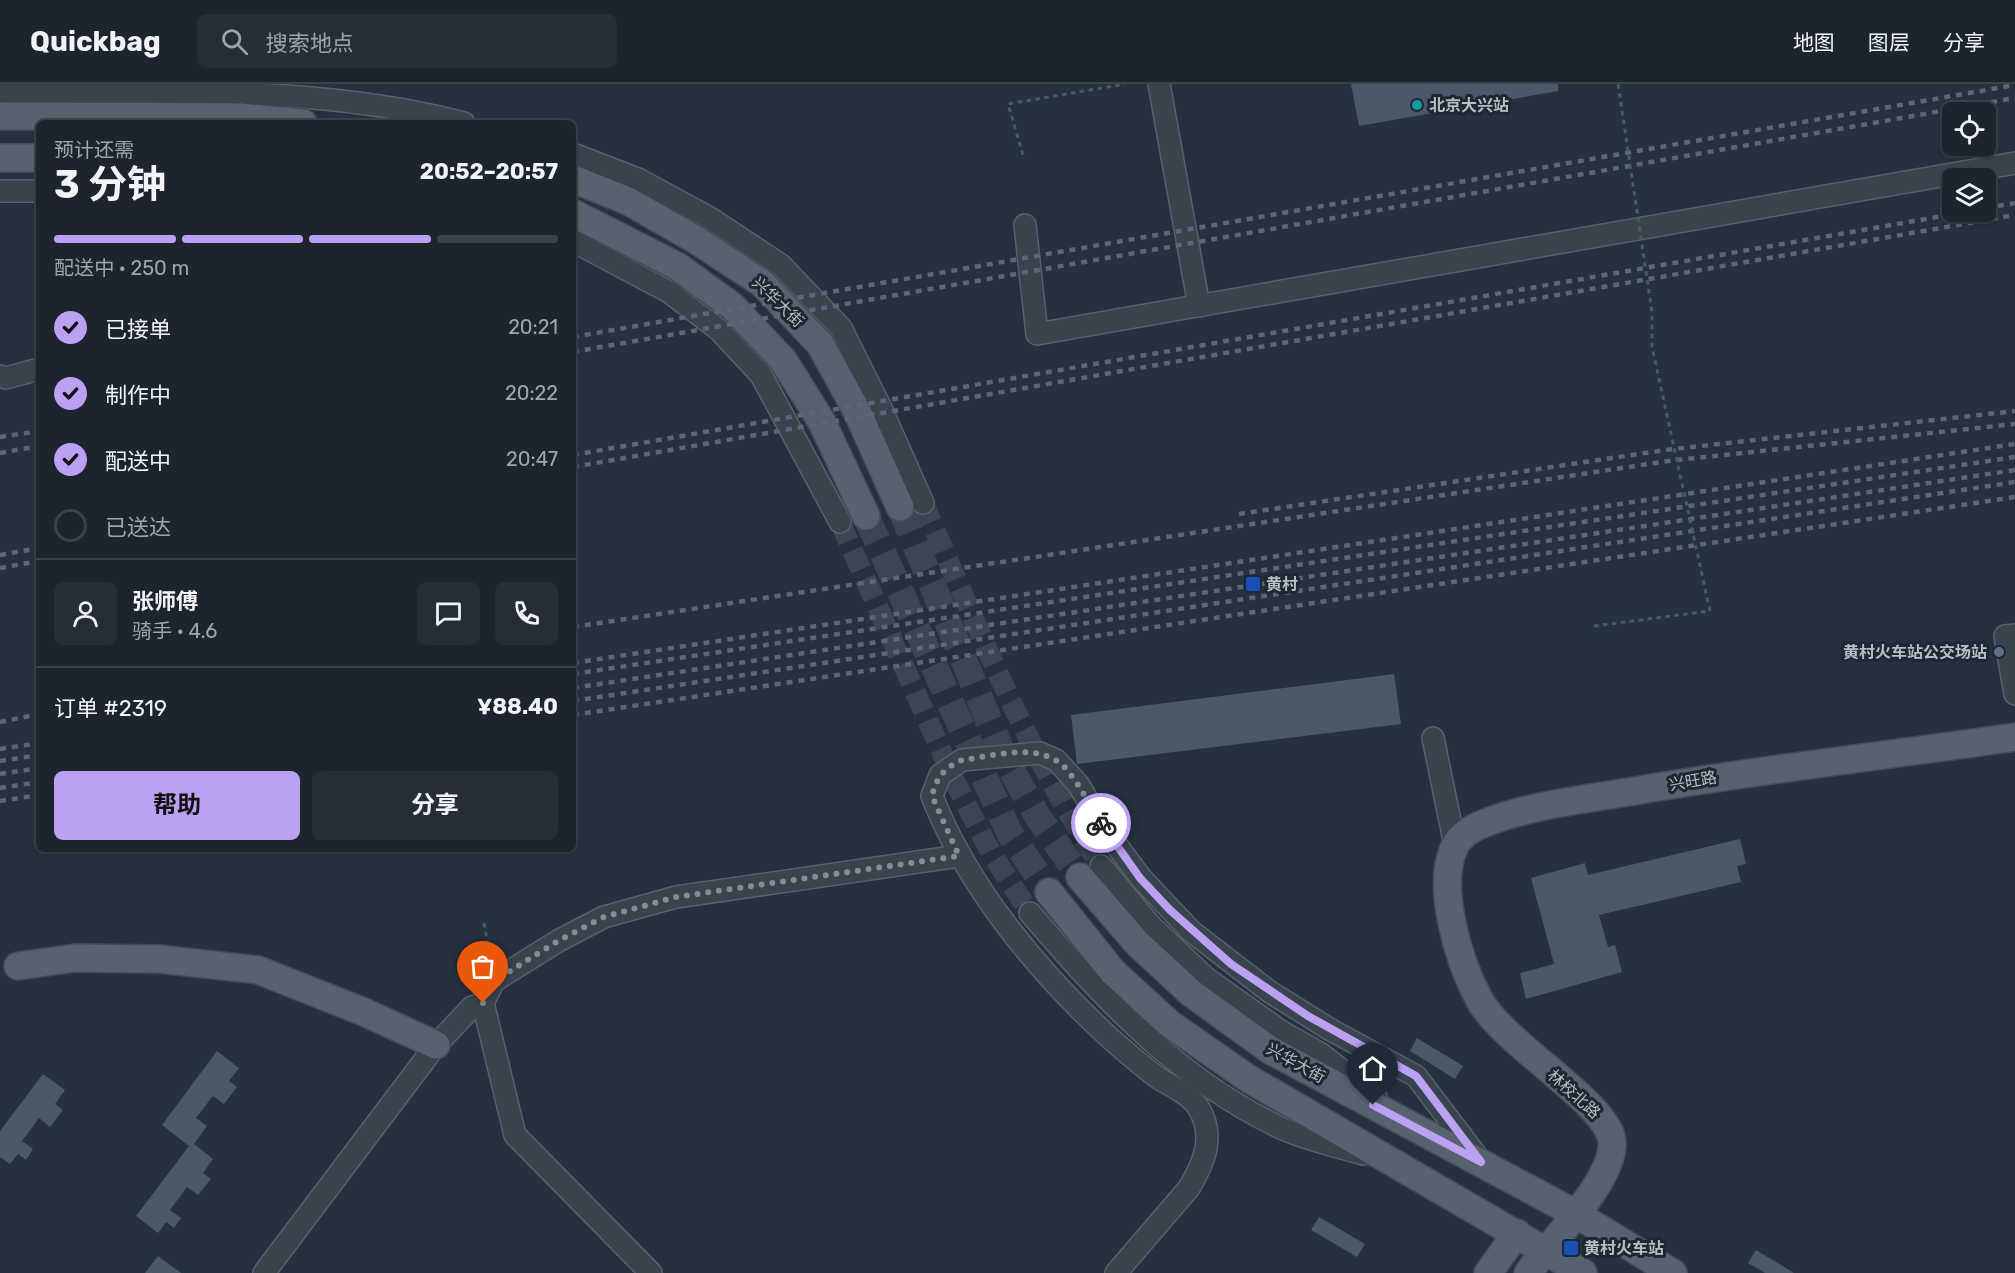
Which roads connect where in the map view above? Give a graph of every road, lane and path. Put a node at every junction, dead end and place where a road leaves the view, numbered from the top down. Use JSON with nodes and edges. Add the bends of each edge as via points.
{"nodes":[{"id":1,"x":1125,"y":84,"type":"edge"},
{"id":2,"x":1159,"y":84,"type":"edge"},
{"id":3,"x":1618,"y":84,"type":"edge"},
{"id":4,"x":0,"y":92,"type":"edge"},
{"id":5,"x":251,"y":98,"type":"edge"},
{"id":6,"x":0,"y":116,"type":"edge"},
{"id":7,"x":297,"y":120,"type":"edge"},
{"id":8,"x":452,"y":120,"type":"edge"},
{"id":9,"x":576,"y":155,"type":"edge"},
{"id":10,"x":1023,"y":155,"type":"dead end"},
{"id":11,"x":0,"y":158,"type":"edge"},
{"id":12,"x":36,"y":158,"type":"edge"},
{"id":13,"x":2015,"y":163,"type":"edge"},
{"id":14,"x":576,"y":179,"type":"edge"},
{"id":15,"x":0,"y":191,"type":"edge"},
{"id":16,"x":36,"y":191,"type":"edge"},
{"id":17,"x":576,"y":215,"type":"edge"},
{"id":18,"x":1025,"y":225,"type":"dead end"},
{"id":19,"x":576,"y":243,"type":"edge"},
{"id":20,"x":1199,"y":306,"type":"junction"},
{"id":21,"x":36,"y":370,"type":"edge"},
{"id":22,"x":0,"y":376,"type":"edge"},
{"id":23,"x":911,"y":505,"type":"joint"},
{"id":24,"x":866,"y":516,"type":"tunnel mouth"},
{"id":25,"x":840,"y":522,"type":"tunnel mouth"},
{"id":26,"x":1594,"y":626,"type":"dead end"},
{"id":27,"x":2015,"y":635,"type":"edge"},
{"id":28,"x":2015,"y":694,"type":"edge"},
{"id":29,"x":2015,"y":737,"type":"edge"},
{"id":30,"x":1433,"y":738,"type":"dead end"},
{"id":31,"x":1455,"y":845,"type":"junction"},
{"id":32,"x":959,"y":856,"type":"junction"},
{"id":33,"x":1090,"y":872,"type":"tunnel mouth"},
{"id":34,"x":1049,"y":892,"type":"tunnel mouth"},
{"id":35,"x":1030,"y":913,"type":"tunnel mouth"},
{"id":36,"x":484,"y":923,"type":"dead end"},
{"id":37,"x":18,"y":966,"type":"dead end"},
{"id":38,"x":494,"y":981,"type":"junction"},
{"id":39,"x":483,"y":1003,"type":"junction"},
{"id":40,"x":436,"y":1045,"type":"junction"},
{"id":41,"x":1481,"y":1162,"type":"junction"},
{"id":42,"x":1396,"y":1164,"type":"junction"},
{"id":43,"x":1576,"y":1214,"type":"junction"},
{"id":44,"x":1517,"y":1233,"type":"junction"},
{"id":45,"x":1545,"y":1250,"type":"junction"},
{"id":46,"x":264,"y":1273,"type":"edge"},
{"id":47,"x":651,"y":1273,"type":"edge"},
{"id":48,"x":1116,"y":1273,"type":"edge"},
{"id":49,"x":1488,"y":1273,"type":"edge"},
{"id":50,"x":1528,"y":1273,"type":"edge"},
{"id":51,"x":1583,"y":1273,"type":"edge"},
{"id":52,"x":1673,"y":1273,"type":"edge"}],
"edges":[{"from":1,"to":10,"type":"path","via":[[1008,104]]},
{"from":2,"to":20,"type":"street"},
{"from":3,"to":26,"type":"path","bridge":true,"via":[[1652,312],[1652,347],[1710,611]]},
{"from":4,"to":5,"type":"street"},
{"from":5,"to":6,"type":"main road"},
{"from":5,"to":7,"type":"main road"},
{"from":5,"to":8,"type":"street","via":[[323,100]]},
{"from":9,"to":23,"type":"street","via":[[638,179],[710,218],[781,265],[841,328],[881,408]]},
{"from":11,"to":12,"type":"main road"},
{"from":13,"to":20,"type":"street"},
{"from":14,"to":23,"type":"main road","name":"兴华大街","via":[[628,201],[764,284],[820,344]]},
{"from":15,"to":16,"type":"street"},
{"from":17,"to":24,"type":"main road","via":[[677,266],[732,306],[783,360],[822,422]]},
{"from":18,"to":20,"type":"street","via":[[1036,334]]},
{"from":19,"to":25,"type":"street","via":[[669,292],[719,330],[761,375]]},
{"from":21,"to":22,"type":"street"},
{"from":27,"to":28,"type":"street","via":[[2005,636]]},
{"from":29,"to":31,"type":"main road","name":"兴旺路","via":[[1861,760],[1750,771],[1576,801],[1483,823]]},
{"from":30,"to":31,"type":"street"},
{"from":31,"to":43,"type":"main road","name":"林校北路","via":[[1448,893],[1452,918],[1462,963],[1486,1012],[1506,1034],[1582,1097],[1603,1119],[1612,1141],[1608,1166]]},
{"from":32,"to":38,"type":"street","via":[[676,897],[604,917]]},
{"from":32,"to":41,"type":"street","via":[[932,796],[940,775],[962,760],[1032,753],[1056,760],[1078,784],[1140,878],[1191,931],[1270,992],[1416,1076]]},
{"from":32,"to":48,"type":"street","via":[[1046,975],[1113,1041],[1191,1099],[1204,1120],[1206,1158],[1198,1173]]},
{"from":33,"to":41,"type":"main road","name":"兴华大街","via":[[1137,943],[1191,993],[1270,1050]]},
{"from":34,"to":42,"type":"main road","via":[[1113,972],[1170,1024],[1249,1079]]},
{"from":35,"to":42,"type":"street","via":[[1089,983],[1197,1079],[1282,1129]]},
{"from":36,"to":38,"type":"path"},
{"from":37,"to":40,"type":"main road","via":[[75,958],[159,958],[258,970]]},
{"from":38,"to":39,"type":"street"},
{"from":39,"to":40,"type":"street","via":[[472,1007]]},
{"from":39,"to":47,"type":"street","via":[[515,1135]]},
{"from":40,"to":46,"type":"street"},
{"from":41,"to":43,"type":"main road","name":"兴华大街"},
{"from":42,"to":44,"type":"main road"},
{"from":43,"to":44,"type":"main road"},
{"from":43,"to":45,"type":"main road","name":"林校北路"},
{"from":43,"to":52,"type":"main road","name":"兴华大街"},
{"from":44,"to":45,"type":"main road"},
{"from":44,"to":49,"type":"main road"},
{"from":45,"to":50,"type":"main road","name":"林校北路"},
{"from":45,"to":51,"type":"main road"}]}
